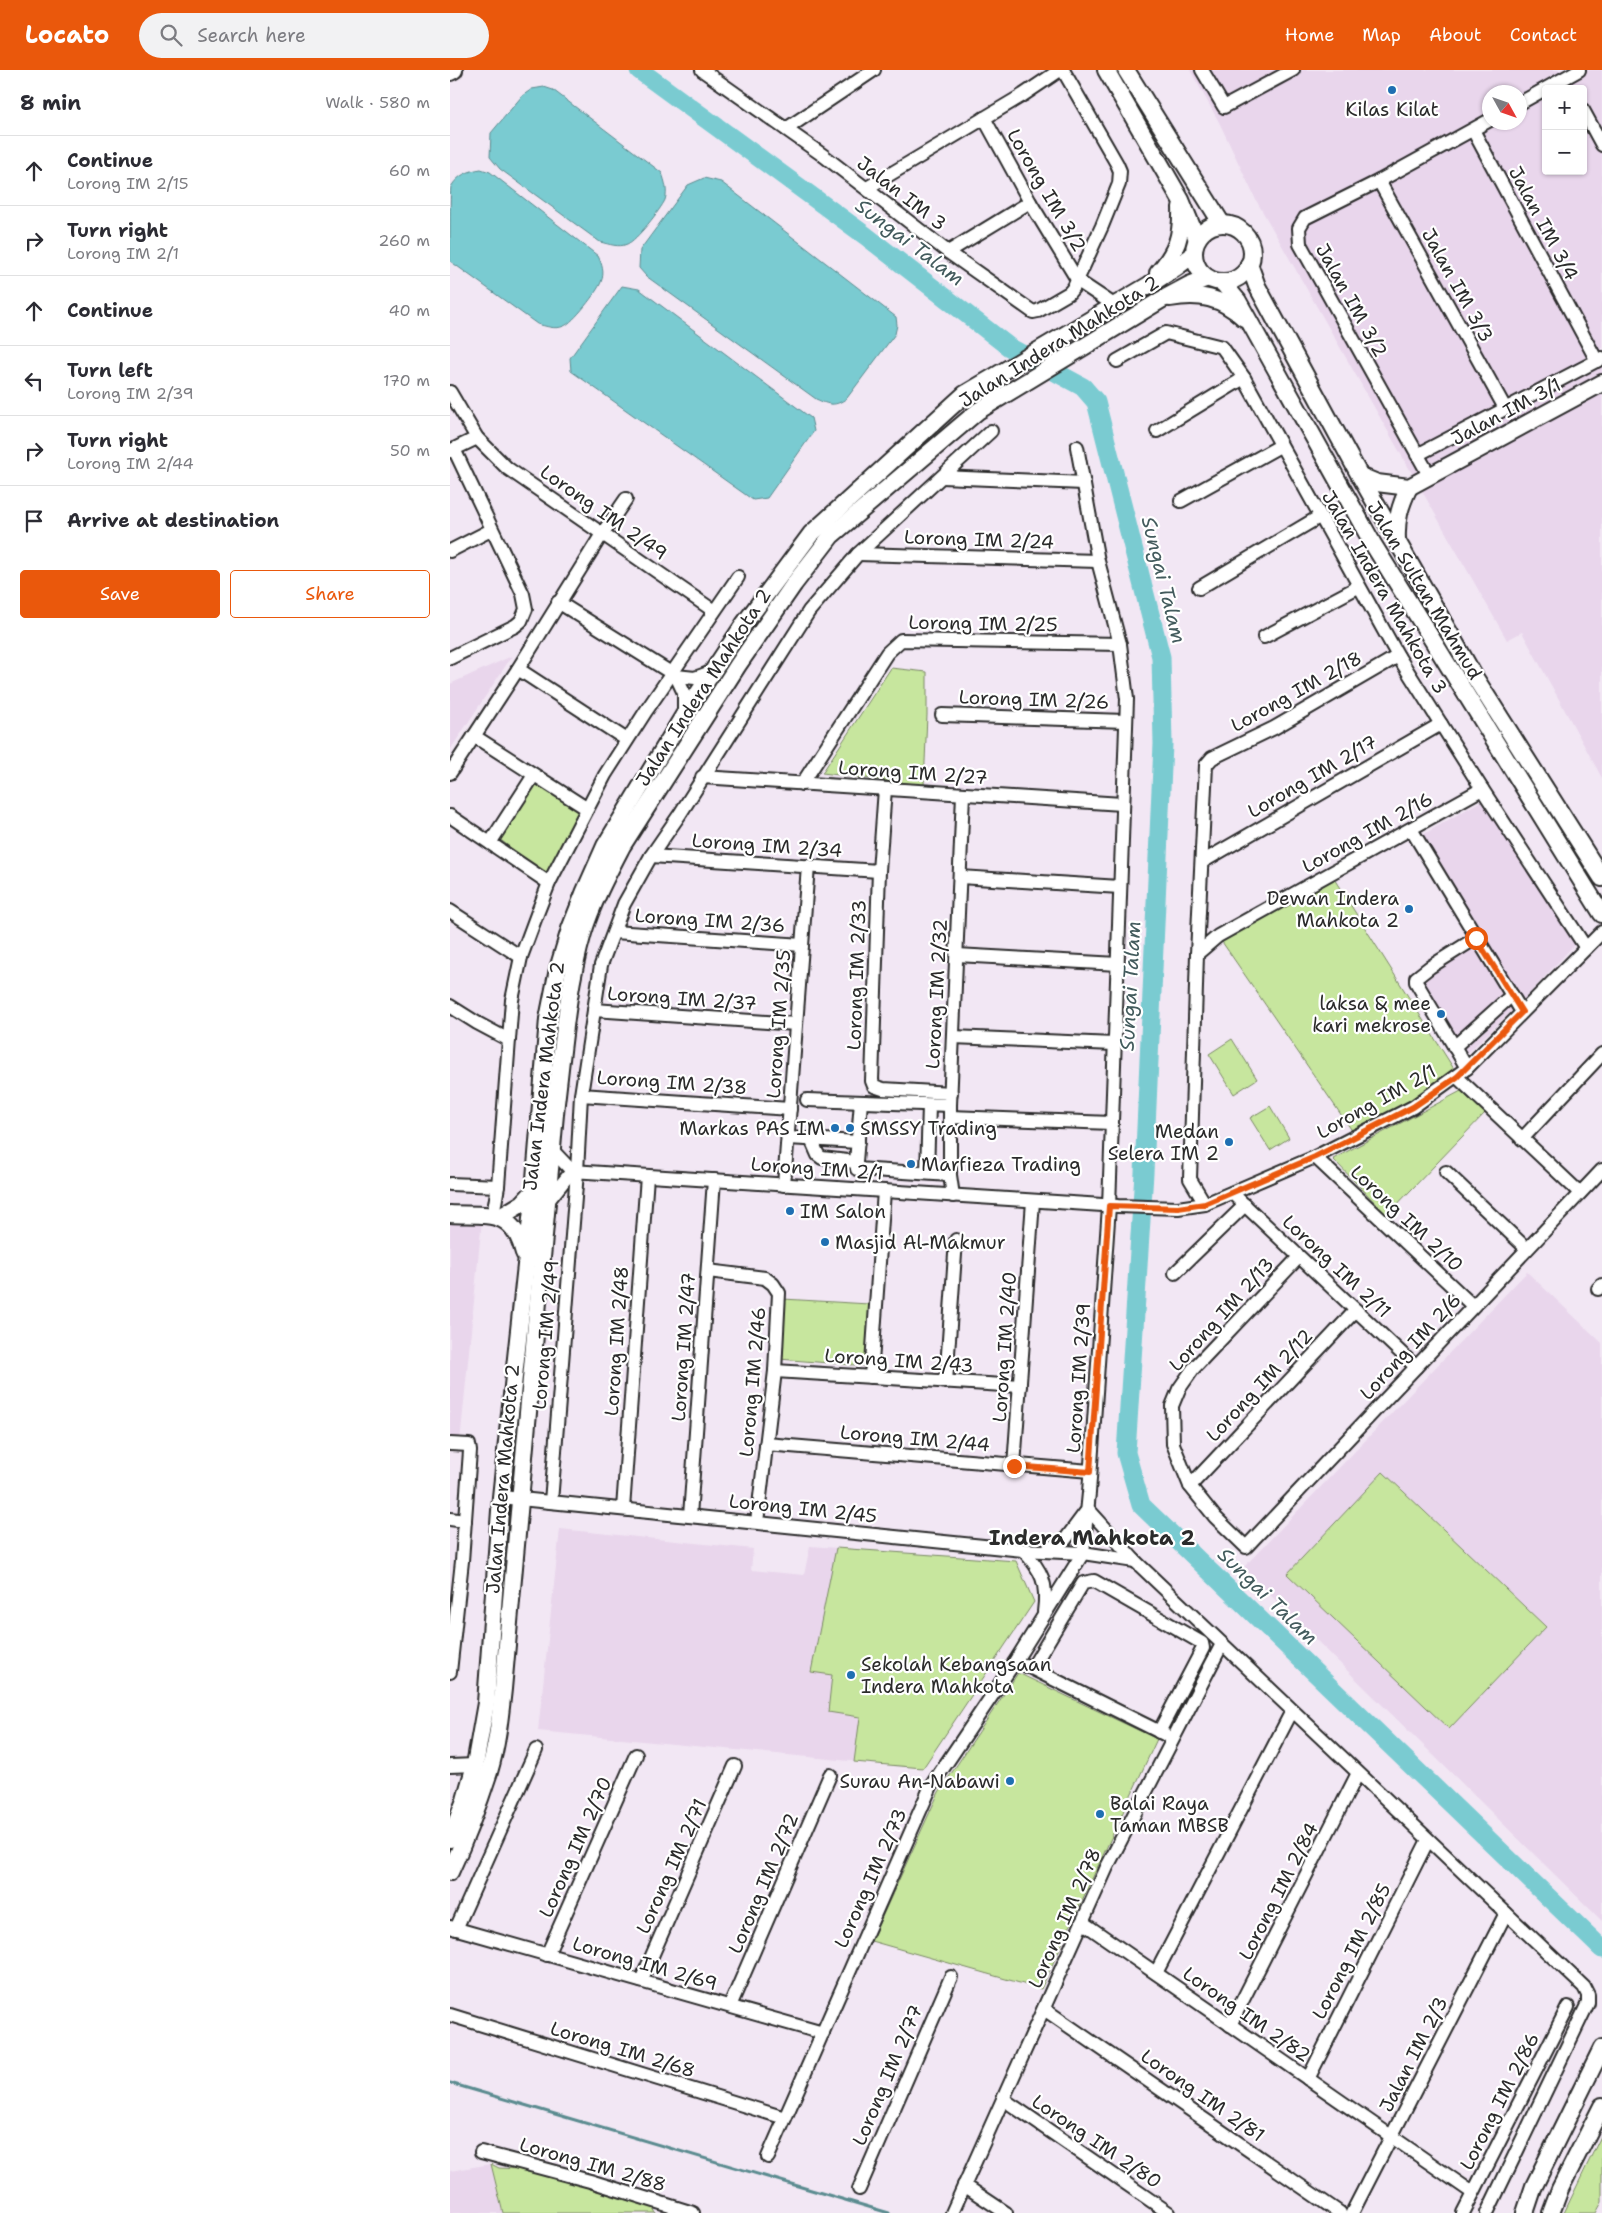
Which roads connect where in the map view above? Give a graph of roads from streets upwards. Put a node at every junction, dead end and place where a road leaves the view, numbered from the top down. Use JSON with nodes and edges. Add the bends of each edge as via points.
{"nodes":[{"id":1,"x":454,"y":70,"type":"edge"},
{"id":2,"x":702,"y":70,"type":"edge"},
{"id":3,"x":874,"y":70,"type":"edge"},
{"id":4,"x":1061,"y":70,"type":"edge"},
{"id":5,"x":1106,"y":70,"type":"edge"},
{"id":6,"x":1126,"y":70,"type":"edge"},
{"id":7,"x":1202,"y":70,"type":"edge"},
{"id":8,"x":1293,"y":70,"type":"edge"},
{"id":9,"x":1579,"y":70,"type":"edge"},
{"id":10,"x":450,"y":72,"type":"edge"},
{"id":11,"x":1569,"y":83,"type":"edge"},
{"id":12,"x":1527,"y":100,"type":"edge"},
{"id":13,"x":1587,"y":117,"type":"edge"},
{"id":14,"x":984,"y":118,"type":"junction"},
{"id":15,"x":1482,"y":125,"type":"edge"},
{"id":16,"x":786,"y":129,"type":"junction"},
{"id":17,"x":1473,"y":130,"type":"junction"},
{"id":18,"x":1602,"y":145,"type":"edge"},
{"id":19,"x":1378,"y":181,"type":"junction"},
{"id":20,"x":867,"y":188,"type":"junction"},
{"id":21,"x":1181,"y":200,"type":"junction"},
{"id":22,"x":1030,"y":202,"type":"junction"},
{"id":23,"x":1222,"y":224,"type":"junction"},
{"id":24,"x":1195,"y":246,"type":"junction"},
{"id":25,"x":948,"y":252,"type":"junction"},
{"id":26,"x":1249,"y":264,"type":"junction"},
{"id":27,"x":1215,"y":280,"type":"junction"},
{"id":28,"x":1078,"y":281,"type":"junction"},
{"id":29,"x":1149,"y":285,"type":"junction"},
{"id":30,"x":1161,"y":300,"type":"junction"},
{"id":31,"x":1114,"y":305,"type":"junction"},
{"id":32,"x":1251,"y":325,"type":"junction"},
{"id":33,"x":1600,"y":359,"type":"edge"},
{"id":34,"x":1117,"y":361,"type":"dead end"},
{"id":35,"x":1244,"y":378,"type":"junction"},
{"id":36,"x":1602,"y":383,"type":"edge"},
{"id":37,"x":450,"y":392,"type":"edge"},
{"id":38,"x":1505,"y":408,"type":"junction"},
{"id":39,"x":991,"y":431,"type":"dead end"},
{"id":40,"x":1158,"y":431,"type":"dead end"},
{"id":41,"x":477,"y":438,"type":"junction"},
{"id":42,"x":1280,"y":446,"type":"junction"},
{"id":43,"x":1077,"y":447,"type":"dead end"},
{"id":44,"x":452,"y":450,"type":"edge"},
{"id":45,"x":1417,"y":455,"type":"junction"},
{"id":46,"x":1429,"y":475,"type":"junction"},
{"id":47,"x":1360,"y":476,"type":"junction"},
{"id":48,"x":942,"y":477,"type":"junction"},
{"id":49,"x":1084,"y":483,"type":"junction"},
{"id":50,"x":1408,"y":487,"type":"junction"},
{"id":51,"x":626,"y":499,"type":"dead end"},
{"id":52,"x":1180,"y":502,"type":"dead end"},
{"id":53,"x":1319,"y":517,"type":"junction"},
{"id":54,"x":491,"y":530,"type":"junction"},
{"id":55,"x":602,"y":534,"type":"junction"},
{"id":56,"x":1397,"y":542,"type":"junction"},
{"id":57,"x":450,"y":551,"type":"edge"},
{"id":58,"x":858,"y":554,"type":"junction"},
{"id":59,"x":1098,"y":561,"type":"junction"},
{"id":60,"x":738,"y":577,"type":"dead end"},
{"id":61,"x":1358,"y":587,"type":"junction"},
{"id":62,"x":1199,"y":588,"type":"dead end"},
{"id":63,"x":558,"y":602,"type":"junction"},
{"id":64,"x":714,"y":611,"type":"junction"},
{"id":65,"x":1264,"y":637,"type":"dead end"},
{"id":66,"x":1120,"y":644,"type":"junction"},
{"id":67,"x":1398,"y":656,"type":"junction"},
{"id":68,"x":450,"y":658,"type":"edge"},
{"id":69,"x":518,"y":669,"type":"junction"},
{"id":70,"x":714,"y":671,"type":"junction"},
{"id":71,"x":674,"y":675,"type":"junction"},
{"id":72,"x":684,"y":715,"type":"junction"},
{"id":73,"x":942,"y":715,"type":"dead end"},
{"id":74,"x":1126,"y":721,"type":"junction"},
{"id":75,"x":1441,"y":724,"type":"junction"},
{"id":76,"x":474,"y":736,"type":"junction"},
{"id":77,"x":627,"y":740,"type":"junction"},
{"id":78,"x":450,"y":773,"type":"edge"},
{"id":79,"x":534,"y":775,"type":"junction"},
{"id":80,"x":702,"y":777,"type":"junction"},
{"id":81,"x":802,"y":784,"type":"junction"},
{"id":82,"x":886,"y":789,"type":"junction"},
{"id":83,"x":1482,"y":789,"type":"junction"},
{"id":84,"x":963,"y":794,"type":"junction"},
{"id":85,"x":1122,"y":804,"type":"junction"},
{"id":86,"x":586,"y":808,"type":"junction"},
{"id":87,"x":450,"y":816,"type":"edge"},
{"id":88,"x":1411,"y":829,"type":"junction"},
{"id":89,"x":490,"y":843,"type":"junction"},
{"id":90,"x":651,"y":856,"type":"junction"},
{"id":91,"x":1202,"y":862,"type":"junction"},
{"id":92,"x":808,"y":866,"type":"junction"},
{"id":93,"x":879,"y":871,"type":"junction"},
{"id":94,"x":960,"y":877,"type":"junction"},
{"id":95,"x":1602,"y":878,"type":"edge"},
{"id":96,"x":549,"y":883,"type":"junction"},
{"id":97,"x":1120,"y":887,"type":"junction"},
{"id":98,"x":450,"y":912,"type":"edge"},
{"id":99,"x":1602,"y":914,"type":"edge"},
{"id":100,"x":614,"y":932,"type":"junction"},
{"id":101,"x":1602,"y":932,"type":"edge"},
{"id":102,"x":1476,"y":938,"type":"junction"},
{"id":103,"x":802,"y":945,"type":"junction"},
{"id":104,"x":1586,"y":948,"type":"junction"},
{"id":105,"x":1197,"y":954,"type":"junction"},
{"id":106,"x":957,"y":955,"type":"junction"},
{"id":107,"x":521,"y":957,"type":"junction"},
{"id":108,"x":1118,"y":964,"type":"junction"},
{"id":109,"x":1512,"y":995,"type":"junction"},
{"id":110,"x":450,"y":1006,"type":"edge"},
{"id":111,"x":594,"y":1010,"type":"junction"},
{"id":112,"x":1522,"y":1012,"type":"junction"},
{"id":113,"x":548,"y":1019,"type":"junction"},
{"id":114,"x":566,"y":1022,"type":"junction"},
{"id":115,"x":796,"y":1024,"type":"junction"},
{"id":116,"x":954,"y":1037,"type":"junction"},
{"id":117,"x":509,"y":1040,"type":"junction"},
{"id":118,"x":1114,"y":1044,"type":"junction"},
{"id":119,"x":1454,"y":1047,"type":"junction"},
{"id":120,"x":1602,"y":1054,"type":"edge"},
{"id":121,"x":1467,"y":1068,"type":"junction"},
{"id":122,"x":1457,"y":1077,"type":"junction"},
{"id":123,"x":581,"y":1095,"type":"junction"},
{"id":124,"x":808,"y":1100,"type":"dead end"},
{"id":125,"x":861,"y":1102,"type":"junction"},
{"id":126,"x":929,"y":1105,"type":"junction"},
{"id":127,"x":950,"y":1105,"type":"junction"},
{"id":128,"x":790,"y":1109,"type":"junction"},
{"id":129,"x":1112,"y":1123,"type":"junction"},
{"id":130,"x":788,"y":1138,"type":"junction"},
{"id":131,"x":811,"y":1139,"type":"junction"},
{"id":132,"x":1522,"y":1139,"type":"junction"},
{"id":133,"x":858,"y":1142,"type":"junction"},
{"id":134,"x":552,"y":1150,"type":"junction"},
{"id":135,"x":1315,"y":1157,"type":"junction"},
{"id":136,"x":856,"y":1162,"type":"junction"},
{"id":137,"x":1602,"y":1170,"type":"edge"},
{"id":138,"x":575,"y":1171,"type":"junction"},
{"id":139,"x":1446,"y":1172,"type":"dead end"},
{"id":140,"x":927,"y":1173,"type":"junction"},
{"id":141,"x":950,"y":1175,"type":"junction"},
{"id":142,"x":646,"y":1176,"type":"junction"},
{"id":143,"x":714,"y":1180,"type":"junction"},
{"id":144,"x":450,"y":1184,"type":"edge"},
{"id":145,"x":784,"y":1185,"type":"junction"},
{"id":146,"x":498,"y":1186,"type":"junction"},
{"id":147,"x":534,"y":1191,"type":"junction"},
{"id":148,"x":884,"y":1191,"type":"junction"},
{"id":149,"x":1232,"y":1193,"type":"junction"},
{"id":150,"x":1580,"y":1193,"type":"junction"},
{"id":151,"x":953,"y":1196,"type":"junction"},
{"id":152,"x":548,"y":1201,"type":"junction"},
{"id":153,"x":1033,"y":1201,"type":"junction"},
{"id":154,"x":1205,"y":1204,"type":"junction"},
{"id":155,"x":1245,"y":1205,"type":"junction"},
{"id":156,"x":1114,"y":1206,"type":"junction"},
{"id":157,"x":450,"y":1214,"type":"edge"},
{"id":158,"x":496,"y":1216,"type":"junction"},
{"id":159,"x":956,"y":1240,"type":"dead end"},
{"id":160,"x":1527,"y":1249,"type":"junction"},
{"id":161,"x":1300,"y":1256,"type":"junction"},
{"id":162,"x":526,"y":1258,"type":"junction"},
{"id":163,"x":708,"y":1270,"type":"junction"},
{"id":164,"x":1175,"y":1273,"type":"dead end"},
{"id":165,"x":1473,"y":1306,"type":"junction"},
{"id":166,"x":1356,"y":1310,"type":"junction"},
{"id":167,"x":1416,"y":1367,"type":"junction"},
{"id":168,"x":775,"y":1371,"type":"junction"},
{"id":169,"x":871,"y":1377,"type":"junction"},
{"id":170,"x":946,"y":1382,"type":"junction"},
{"id":171,"x":1020,"y":1386,"type":"junction"},
{"id":172,"x":450,"y":1444,"type":"edge"},
{"id":173,"x":766,"y":1444,"type":"junction"},
{"id":174,"x":1014,"y":1466,"type":"junction"},
{"id":175,"x":1090,"y":1472,"type":"junction"},
{"id":176,"x":1190,"y":1486,"type":"junction"},
{"id":177,"x":501,"y":1497,"type":"junction"},
{"id":178,"x":521,"y":1498,"type":"junction"},
{"id":179,"x":551,"y":1502,"type":"junction"},
{"id":180,"x":623,"y":1509,"type":"junction"},
{"id":181,"x":1088,"y":1509,"type":"junction"},
{"id":182,"x":690,"y":1516,"type":"junction"},
{"id":183,"x":450,"y":1519,"type":"edge"},
{"id":184,"x":465,"y":1521,"type":"junction"},
{"id":185,"x":757,"y":1522,"type":"junction"},
{"id":186,"x":1246,"y":1547,"type":"joint"},
{"id":187,"x":1023,"y":1550,"type":"junction"},
{"id":188,"x":1044,"y":1551,"type":"junction"},
{"id":189,"x":1083,"y":1554,"type":"junction"},
{"id":190,"x":1135,"y":1561,"type":"junction"},
{"id":191,"x":454,"y":1599,"type":"edge"},
{"id":192,"x":1044,"y":1614,"type":"junction"},
{"id":193,"x":1222,"y":1644,"type":"junction"},
{"id":194,"x":1016,"y":1660,"type":"junction"},
{"id":195,"x":1032,"y":1668,"type":"junction"},
{"id":196,"x":450,"y":1672,"type":"edge"},
{"id":197,"x":1292,"y":1711,"type":"junction"},
{"id":198,"x":1159,"y":1732,"type":"junction"},
{"id":199,"x":1173,"y":1739,"type":"junction"},
{"id":200,"x":536,"y":1750,"type":"dead end"},
{"id":201,"x":636,"y":1755,"type":"dead end"},
{"id":202,"x":475,"y":1765,"type":"junction"},
{"id":203,"x":450,"y":1766,"type":"edge"},
{"id":204,"x":735,"y":1766,"type":"dead end"},
{"id":205,"x":1358,"y":1772,"type":"junction"},
{"id":206,"x":830,"y":1776,"type":"dead end"},
{"id":207,"x":450,"y":1839,"type":"edge"},
{"id":208,"x":1428,"y":1840,"type":"junction"},
{"id":209,"x":450,"y":1872,"type":"edge"},
{"id":210,"x":1506,"y":1913,"type":"junction"},
{"id":211,"x":1082,"y":1922,"type":"junction"},
{"id":212,"x":453,"y":1928,"type":"edge"},
{"id":213,"x":547,"y":1955,"type":"junction"},
{"id":214,"x":1156,"y":1973,"type":"junction"},
{"id":215,"x":951,"y":1976,"type":"dead end"},
{"id":216,"x":641,"y":1981,"type":"junction"},
{"id":217,"x":730,"y":2006,"type":"junction"},
{"id":218,"x":1568,"y":2007,"type":"dead end"},
{"id":219,"x":1044,"y":2009,"type":"junction"},
{"id":220,"x":450,"y":2015,"type":"edge"},
{"id":221,"x":1230,"y":2025,"type":"junction"},
{"id":222,"x":823,"y":2033,"type":"junction"},
{"id":223,"x":1602,"y":2048,"type":"edge"},
{"id":224,"x":1308,"y":2079,"type":"junction"},
{"id":225,"x":1003,"y":2099,"type":"junction"},
{"id":226,"x":1602,"y":2106,"type":"edge"},
{"id":227,"x":786,"y":2118,"type":"junction"},
{"id":228,"x":1391,"y":2137,"type":"junction"},
{"id":229,"x":481,"y":2152,"type":"dead end"},
{"id":230,"x":768,"y":2157,"type":"dead end"},
{"id":231,"x":964,"y":2185,"type":"junction"},
{"id":232,"x":859,"y":2189,"type":"dead end"},
{"id":233,"x":1473,"y":2194,"type":"junction"},
{"id":234,"x":694,"y":2213,"type":"edge"},
{"id":235,"x":952,"y":2213,"type":"edge"},
{"id":236,"x":1006,"y":2213,"type":"edge"},
{"id":237,"x":1169,"y":2213,"type":"edge"},
{"id":238,"x":1340,"y":2213,"type":"edge"},
{"id":239,"x":1352,"y":2213,"type":"edge"},
{"id":240,"x":1463,"y":2213,"type":"edge"},
{"id":241,"x":1487,"y":2213,"type":"edge"},
{"id":242,"x":1525,"y":2213,"type":"edge"},
{"id":243,"x":1551,"y":2213,"type":"edge"}],
"edges":[{"from":1,"to":10,"type":"street"},
{"from":2,"to":16,"type":"street","name":"Jalan IM 3"},
{"from":3,"to":16,"type":"street"},
{"from":4,"to":14,"type":"street"},
{"from":4,"to":28,"type":"street","via":[[1117,164],[1120,176]]},
{"from":5,"to":21,"type":"street"},
{"from":6,"to":23,"type":"street"},
{"from":7,"to":8,"type":"street","via":[[1224,107]]},
{"from":9,"to":11,"type":"street"},
{"from":11,"to":12,"type":"street"},
{"from":13,"to":18,"type":"street"},
{"from":14,"to":20,"type":"street"},
{"from":14,"to":22,"type":"street","name":"Lorong IM 3/2"},
{"from":15,"to":17,"type":"street","name":"Jalan IM 3/2"},
{"from":16,"to":20,"type":"street","name":"Jalan IM 3"},
{"from":17,"to":19,"type":"street","name":"Jalan IM 3/2"},
{"from":17,"to":33,"type":"street","name":"Jalan IM 3/4"},
{"from":19,"to":38,"type":"street","name":"Jalan IM 3/3"},
{"from":19,"to":45,"type":"street","name":"Jalan IM 3/2","via":[[1305,218],[1298,228],[1298,235]]},
{"from":20,"to":25,"type":"street","name":"Jalan IM 3"},
{"from":21,"to":24,"type":"street"},
{"from":21,"to":29,"type":"street","via":[[1180,237],[1173,256]]},
{"from":22,"to":25,"type":"street"},
{"from":22,"to":28,"type":"street","name":"Lorong IM 3/2"},
{"from":23,"to":24,"type":"street","via":[[1204,231]]},
{"from":23,"to":26,"type":"street","via":[[1240,230],[1247,237],[1251,246]]},
{"from":24,"to":27,"type":"street","via":[[1195,263],[1200,272]]},
{"from":24,"to":29,"type":"street","name":"Jalan Indera Mahkota 2","via":[[1177,267]]},
{"from":25,"to":28,"type":"street","name":"Jalan IM 3","via":[[1033,312],[1069,293]]},
{"from":26,"to":27,"type":"street","via":[[1238,278]]},
{"from":26,"to":47,"type":"street","name":"Jalan Sultan Mahmud","via":[[1257,286]]},
{"from":27,"to":30,"type":"street","name":"Jalan Indera Mahkota 2","via":[[1189,285]]},
{"from":27,"to":32,"type":"street","name":"Jalan Sultan Mahmud","via":[[1238,301]]},
{"from":28,"to":31,"type":"street"},
{"from":29,"to":31,"type":"street","name":"Jalan Indera Mahkota 2"},
{"from":30,"to":32,"type":"street","via":[[1202,296],[1221,301]]},
{"from":30,"to":114,"type":"street","name":"Jalan Indera Mahkota 2","via":[[978,411],[831,536],[738,665],[622,846],[583,932]]},
{"from":31,"to":70,"type":"street","name":"Jalan Indera Mahkota 2","via":[[965,394],[811,534],[744,624]]},
{"from":32,"to":99,"type":"street","name":"Jalan Sultan Mahmud","via":[[1369,538]]},
{"from":33,"to":38,"type":"street"},
{"from":34,"to":35,"type":"street","name":"Jalan Indera Mahkota 3","via":[[1166,332],[1222,347]]},
{"from":35,"to":40,"type":"street"},
{"from":35,"to":42,"type":"street","name":"Jalan Indera Mahkota 3"},
{"from":36,"to":46,"type":"street","name":"Jalan IM 3/1"},
{"from":37,"to":41,"type":"street","name":"Lorong IM 2/49"},
{"from":38,"to":45,"type":"street"},
{"from":39,"to":48,"type":"street","name":"Lorong IM 2/49"},
{"from":41,"to":44,"type":"street"},
{"from":41,"to":55,"type":"street","name":"Lorong IM 2/49","via":[[507,468]]},
{"from":42,"to":52,"type":"street"},
{"from":42,"to":53,"type":"street","name":"Jalan Indera Mahkota 3"},
{"from":43,"to":49,"type":"street","name":"Lorong IM 2/39"},
{"from":44,"to":54,"type":"street"},
{"from":45,"to":46,"type":"street","name":"Jalan IM 3/2"},
{"from":46,"to":50,"type":"street","name":"Jalan IM 3/1"},
{"from":47,"to":50,"type":"street","via":[[1377,483]]},
{"from":47,"to":56,"type":"street","name":"Jalan Sultan Mahmud"},
{"from":48,"to":49,"type":"street"},
{"from":48,"to":58,"type":"street","name":"Lorong IM 2/49"},
{"from":49,"to":59,"type":"street","name":"Lorong IM 2/39"},
{"from":50,"to":56,"type":"street","via":[[1399,506]]},
{"from":51,"to":55,"type":"street"},
{"from":53,"to":61,"type":"street","name":"Jalan Indera Mahkota 3"},
{"from":53,"to":62,"type":"street"},
{"from":54,"to":57,"type":"street"},
{"from":54,"to":68,"type":"street","via":[[526,602],[524,615],[515,626]]},
{"from":55,"to":63,"type":"street"},
{"from":55,"to":64,"type":"street","name":"Lorong IM 2/49"},
{"from":56,"to":95,"type":"street","name":"Jalan Sultan Mahmud","via":[[1474,676]]},
{"from":58,"to":59,"type":"street","name":"Lorong IM 2/24"},
{"from":58,"to":80,"type":"street","name":"Lorong IM 2/49","via":[[809,611]]},
{"from":59,"to":66,"type":"street","name":"Lorong IM 2/39"},
{"from":60,"to":64,"type":"street"},
{"from":61,"to":65,"type":"street"},
{"from":61,"to":67,"type":"street","name":"Jalan Indera Mahkota 3"},
{"from":63,"to":69,"type":"street"},
{"from":63,"to":71,"type":"street"},
{"from":64,"to":71,"type":"street"},
{"from":66,"to":74,"type":"street","name":"Lorong IM 2/39"},
{"from":66,"to":81,"type":"street","name":"Lorong IM 2/25","via":[[901,640],[887,653]]},
{"from":67,"to":75,"type":"street","name":"Jalan Indera Mahkota 3"},
{"from":67,"to":91,"type":"street","name":"Lorong IM 2/18","via":[[1274,728],[1212,758],[1205,769]]},
{"from":69,"to":76,"type":"street"},
{"from":69,"to":77,"type":"street"},
{"from":70,"to":71,"type":"street","via":[[695,678]]},
{"from":70,"to":72,"type":"street","name":"Jalan Indera Mahkota 2"},
{"from":71,"to":72,"type":"street","via":[[684,693]]},
{"from":71,"to":77,"type":"street"},
{"from":72,"to":113,"type":"street","name":"Jalan Indera Mahkota 2","via":[[605,846],[570,929]]},
{"from":73,"to":74,"type":"street","name":"Lorong IM 2/26"},
{"from":74,"to":85,"type":"street","name":"Lorong IM 2/39"},
{"from":75,"to":83,"type":"street","name":"Jalan Indera Mahkota 3"},
{"from":75,"to":91,"type":"street","name":"Lorong IM 2/17"},
{"from":76,"to":78,"type":"street"},
{"from":76,"to":79,"type":"street"},
{"from":77,"to":86,"type":"street"},
{"from":79,"to":86,"type":"street"},
{"from":79,"to":89,"type":"street"},
{"from":80,"to":81,"type":"street","name":"Lorong IM 2/27"},
{"from":80,"to":90,"type":"street","name":"Lorong IM 2/49"},
{"from":81,"to":82,"type":"street","name":"Lorong IM 2/27"},
{"from":82,"to":84,"type":"street","name":"Lorong IM 2/27"},
{"from":82,"to":93,"type":"street","name":"Lorong IM 2/33"},
{"from":83,"to":88,"type":"street","name":"Lorong IM 2/16"},
{"from":83,"to":104,"type":"street","name":"Jalan Indera Mahkota 3"},
{"from":84,"to":85,"type":"street","name":"Lorong IM 2/27"},
{"from":84,"to":94,"type":"street","name":"Lorong IM 2/32"},
{"from":85,"to":97,"type":"street","name":"Lorong IM 2/39"},
{"from":86,"to":96,"type":"street"},
{"from":87,"to":89,"type":"street"},
{"from":88,"to":102,"type":"street"},
{"from":88,"to":105,"type":"street","name":"Lorong IM 2/16","via":[[1218,936]]},
{"from":89,"to":96,"type":"street"},
{"from":90,"to":92,"type":"street","name":"Lorong IM 2/34"},
{"from":90,"to":100,"type":"street","name":"Lorong IM 2/49","via":[[624,904]]},
{"from":91,"to":105,"type":"street"},
{"from":92,"to":93,"type":"street","name":"Lorong IM 2/34"},
{"from":92,"to":103,"type":"street","name":"Lorong IM 2/35"},
{"from":93,"to":127,"type":"street","name":"Lorong IM 2/33","via":[[872,1081],[874,1086],[883,1089]]},
{"from":94,"to":97,"type":"street"},
{"from":94,"to":106,"type":"street","name":"Lorong IM 2/32"},
{"from":96,"to":107,"type":"street"},
{"from":97,"to":108,"type":"street","name":"Lorong IM 2/39"},
{"from":98,"to":107,"type":"street"},
{"from":100,"to":103,"type":"street","name":"Lorong IM 2/36"},
{"from":100,"to":111,"type":"street","name":"Lorong IM 2/49","via":[[601,965]]},
{"from":101,"to":104,"type":"street","name":"Lorong IM 2/1"},
{"from":102,"to":109,"type":"street"},
{"from":102,"to":119,"type":"street","via":[[1416,978]]},
{"from":103,"to":115,"type":"street","name":"Lorong IM 2/35"},
{"from":104,"to":112,"type":"street","name":"Lorong IM 2/1"},
{"from":105,"to":154,"type":"street","via":[[1190,1179]]},
{"from":106,"to":108,"type":"street"},
{"from":106,"to":116,"type":"street","name":"Lorong IM 2/32"},
{"from":107,"to":117,"type":"street","via":[[512,1000]]},
{"from":108,"to":118,"type":"street","name":"Lorong IM 2/39"},
{"from":109,"to":112,"type":"street"},
{"from":109,"to":119,"type":"street"},
{"from":110,"to":117,"type":"street"},
{"from":111,"to":115,"type":"street","name":"Lorong IM 2/37"},
{"from":111,"to":123,"type":"street","name":"Lorong IM 2/49"},
{"from":112,"to":121,"type":"street","name":"Lorong IM 2/1"},
{"from":113,"to":114,"type":"street","via":[[556,1017]]},
{"from":113,"to":147,"type":"street","name":"Jalan Indera Mahkota 2"},
{"from":114,"to":134,"type":"street","name":"Jalan Indera Mahkota 2"},
{"from":115,"to":128,"type":"street","name":"Lorong IM 2/35"},
{"from":116,"to":118,"type":"street"},
{"from":116,"to":127,"type":"street","name":"Lorong IM 2/32"},
{"from":117,"to":146,"type":"street"},
{"from":118,"to":129,"type":"street","name":"Lorong IM 2/39"},
{"from":119,"to":121,"type":"street"},
{"from":120,"to":132,"type":"street"},
{"from":121,"to":122,"type":"street","name":"Lorong IM 2/1"},
{"from":122,"to":132,"type":"street"},
{"from":122,"to":135,"type":"street","name":"Lorong IM 2/1","via":[[1413,1107]]},
{"from":123,"to":128,"type":"street","name":"Lorong IM 2/38"},
{"from":123,"to":138,"type":"street","name":"Lorong IM 2/49"},
{"from":124,"to":125,"type":"street"},
{"from":125,"to":126,"type":"street"},
{"from":125,"to":133,"type":"street"},
{"from":126,"to":127,"type":"street"},
{"from":126,"to":140,"type":"street"},
{"from":127,"to":129,"type":"street"},
{"from":127,"to":141,"type":"street","name":"Lorong IM 2/32"},
{"from":128,"to":130,"type":"street","name":"Lorong IM 2/35"},
{"from":129,"to":156,"type":"street","name":"Lorong IM 2/39"},
{"from":130,"to":131,"type":"street"},
{"from":130,"to":145,"type":"street","name":"Lorong IM 2/35"},
{"from":131,"to":133,"type":"street"},
{"from":131,"to":136,"type":"street","via":[[822,1158]]},
{"from":132,"to":150,"type":"street"},
{"from":133,"to":136,"type":"street"},
{"from":134,"to":138,"type":"street"},
{"from":134,"to":152,"type":"street","name":"Jalan Indera Mahkota 2"},
{"from":135,"to":149,"type":"street","name":"Lorong IM 2/1"},
{"from":135,"to":165,"type":"street","name":"Lorong IM 2/10"},
{"from":136,"to":140,"type":"street","via":[[859,1169]]},
{"from":137,"to":150,"type":"street","name":"Lorong IM 2/6"},
{"from":138,"to":142,"type":"street","name":"Lorong IM 2/1"},
{"from":138,"to":152,"type":"street"},
{"from":138,"to":179,"type":"street","name":"Lorong IM 2/49"},
{"from":139,"to":160,"type":"street"},
{"from":140,"to":141,"type":"street"},
{"from":141,"to":151,"type":"street","name":"Lorong IM 2/32"},
{"from":142,"to":143,"type":"street","name":"Lorong IM 2/1"},
{"from":142,"to":180,"type":"street","name":"Lorong IM 2/48"},
{"from":143,"to":145,"type":"street","name":"Lorong IM 2/1"},
{"from":143,"to":163,"type":"street","name":"Lorong IM 2/47"},
{"from":144,"to":146,"type":"street"},
{"from":145,"to":148,"type":"street","name":"Lorong IM 2/1"},
{"from":146,"to":158,"type":"street"},
{"from":147,"to":158,"type":"street","via":[[523,1203]]},
{"from":147,"to":162,"type":"street","name":"Jalan Indera Mahkota 2"},
{"from":148,"to":151,"type":"street","name":"Lorong IM 2/1"},
{"from":148,"to":169,"type":"street"},
{"from":149,"to":154,"type":"street","name":"Lorong IM 2/1"},
{"from":149,"to":155,"type":"street","name":"Lorong IM 2/11"},
{"from":150,"to":160,"type":"street","name":"Lorong IM 2/6"},
{"from":151,"to":153,"type":"street","name":"Lorong IM 2/1"},
{"from":152,"to":178,"type":"street","name":"Jalan Indera Mahkota 2"},
{"from":153,"to":156,"type":"street","name":"Lorong IM 2/1"},
{"from":153,"to":171,"type":"street","name":"Lorong IM 2/40"},
{"from":154,"to":156,"type":"street","name":"Lorong IM 2/1","via":[[1178,1208]]},
{"from":155,"to":161,"type":"street","name":"Lorong IM 2/11"},
{"from":155,"to":164,"type":"street"},
{"from":156,"to":175,"type":"street","name":"Lorong IM 2/39"},
{"from":157,"to":158,"type":"street"},
{"from":158,"to":162,"type":"street","via":[[518,1233]]},
{"from":159,"to":170,"type":"street"},
{"from":160,"to":165,"type":"street","name":"Lorong IM 2/6"},
{"from":161,"to":166,"type":"street","name":"Lorong IM 2/11"},
{"from":161,"to":176,"type":"street","name":"Lorong IM 2/13","via":[[1193,1369],[1179,1389],[1172,1406],[1173,1444]]},
{"from":162,"to":177,"type":"street","name":"Jalan Indera Mahkota 2"},
{"from":163,"to":168,"type":"street","name":"Lorong IM 2/46","via":[[765,1278],[779,1293]]},
{"from":163,"to":182,"type":"street","name":"Lorong IM 2/47"},
{"from":165,"to":167,"type":"street","name":"Lorong IM 2/6"},
{"from":166,"to":167,"type":"street","name":"Lorong IM 2/11"},
{"from":166,"to":176,"type":"street","name":"Lorong IM 2/12"},
{"from":167,"to":186,"type":"street","name":"Lorong IM 2/6"},
{"from":168,"to":169,"type":"street","name":"Lorong IM 2/43"},
{"from":168,"to":173,"type":"street","name":"Lorong IM 2/46"},
{"from":169,"to":170,"type":"street","name":"Lorong IM 2/43"},
{"from":170,"to":171,"type":"street","name":"Lorong IM 2/43"},
{"from":171,"to":174,"type":"street","name":"Lorong IM 2/40"},
{"from":172,"to":184,"type":"street","via":[[470,1445]]},
{"from":173,"to":174,"type":"street","name":"Lorong IM 2/44"},
{"from":173,"to":185,"type":"street","name":"Lorong IM 2/46"},
{"from":174,"to":175,"type":"street","name":"Lorong IM 2/44"},
{"from":175,"to":181,"type":"street","name":"Lorong IM 2/39"},
{"from":176,"to":186,"type":"street","name":"Lorong IM 2/13","via":[[1215,1517]]},
{"from":177,"to":178,"type":"street","name":"Lorong IM 2/45"},
{"from":177,"to":202,"type":"street","name":"Jalan Indera Mahkota 2","via":[[486,1703]]},
{"from":178,"to":179,"type":"street","name":"Lorong IM 2/45"},
{"from":178,"to":209,"type":"street","name":"Jalan Indera Mahkota 2","via":[[497,1734],[489,1771]]},
{"from":179,"to":180,"type":"street","name":"Lorong IM 2/45"},
{"from":180,"to":182,"type":"street","name":"Lorong IM 2/45"},
{"from":181,"to":188,"type":"street","via":[[1065,1540]]},
{"from":181,"to":189,"type":"street","name":"Lorong IM 2/39"},
{"from":181,"to":190,"type":"street"},
{"from":182,"to":185,"type":"street","name":"Lorong IM 2/45"},
{"from":183,"to":184,"type":"street"},
{"from":184,"to":191,"type":"street"},
{"from":185,"to":187,"type":"street","name":"Lorong IM 2/45"},
{"from":187,"to":188,"type":"street","name":"Lorong IM 2/45"},
{"from":187,"to":192,"type":"street","via":[[1042,1574],[1046,1586]]},
{"from":188,"to":189,"type":"street","name":"Lorong IM 2/45"},
{"from":189,"to":190,"type":"street","name":"Lorong IM 2/45"},
{"from":189,"to":192,"type":"street","name":"Lorong IM 2/73"},
{"from":190,"to":193,"type":"street"},
{"from":191,"to":196,"type":"street"},
{"from":192,"to":194,"type":"street","name":"Lorong IM 2/73"},
{"from":193,"to":197,"type":"street"},
{"from":193,"to":199,"type":"street","name":"Lorong IM 2/78"},
{"from":194,"to":195,"type":"street"},
{"from":194,"to":222,"type":"street","name":"Lorong IM 2/73","via":[[931,1786]]},
{"from":195,"to":198,"type":"street"},
{"from":195,"to":198,"type":"street","via":[[1083,1583],[1094,1581],[1202,1643],[1203,1648]]},
{"from":197,"to":205,"type":"street"},
{"from":197,"to":214,"type":"street"},
{"from":198,"to":199,"type":"street"},
{"from":199,"to":211,"type":"street","name":"Lorong IM 2/78"},
{"from":200,"to":212,"type":"street","name":"Lorong IM 2/69"},
{"from":201,"to":213,"type":"street","name":"Lorong IM 2/70"},
{"from":202,"to":203,"type":"street"},
{"from":202,"to":207,"type":"street","name":"Jalan Indera Mahkota 2","via":[[466,1800]]},
{"from":204,"to":216,"type":"street","name":"Lorong IM 2/71"},
{"from":205,"to":208,"type":"street"},
{"from":205,"to":221,"type":"street","name":"Lorong IM 2/84"},
{"from":206,"to":217,"type":"street","name":"Lorong IM 2/72"},
{"from":208,"to":210,"type":"street"},
{"from":208,"to":224,"type":"street","name":"Lorong IM 2/85"},
{"from":210,"to":228,"type":"street","name":"Jalan IM 2/3"},
{"from":210,"to":241,"type":"street","via":[[1584,1987],[1588,2003]]},
{"from":211,"to":214,"type":"street","name":"Lorong IM 2/82"},
{"from":211,"to":219,"type":"street","name":"Lorong IM 2/78"},
{"from":212,"to":213,"type":"street","name":"Lorong IM 2/69"},
{"from":213,"to":216,"type":"street","name":"Lorong IM 2/69"},
{"from":214,"to":221,"type":"street","name":"Lorong IM 2/82"},
{"from":215,"to":232,"type":"street","name":"Lorong IM 2/77"},
{"from":216,"to":217,"type":"street","name":"Lorong IM 2/69"},
{"from":217,"to":222,"type":"street","name":"Lorong IM 2/69"},
{"from":218,"to":233,"type":"street","name":"Lorong IM 2/86"},
{"from":219,"to":225,"type":"street","name":"Lorong IM 2/78"},
{"from":219,"to":238,"type":"street","name":"Lorong IM 2/81"},
{"from":220,"to":227,"type":"street","name":"Lorong IM 2/68"},
{"from":221,"to":224,"type":"street","name":"Lorong IM 2/82"},
{"from":222,"to":227,"type":"street","name":"Lorong IM 2/73"},
{"from":223,"to":242,"type":"street","via":[[1534,2186]]},
{"from":224,"to":228,"type":"street","name":"Lorong IM 2/82"},
{"from":225,"to":231,"type":"street","name":"Lorong IM 2/78"},
{"from":225,"to":237,"type":"street","name":"Lorong IM 2/80"},
{"from":226,"to":243,"type":"street"},
{"from":227,"to":230,"type":"street","name":"Lorong IM 2/73"},
{"from":228,"to":233,"type":"street","name":"Lorong IM 2/82"},
{"from":228,"to":239,"type":"street","name":"Jalan IM 2/3"},
{"from":229,"to":234,"type":"street","name":"Lorong IM 2/88"},
{"from":231,"to":235,"type":"street","name":"Lorong IM 2/78"},
{"from":231,"to":236,"type":"street"},
{"from":233,"to":240,"type":"street","name":"Lorong IM 2/86"}]}
